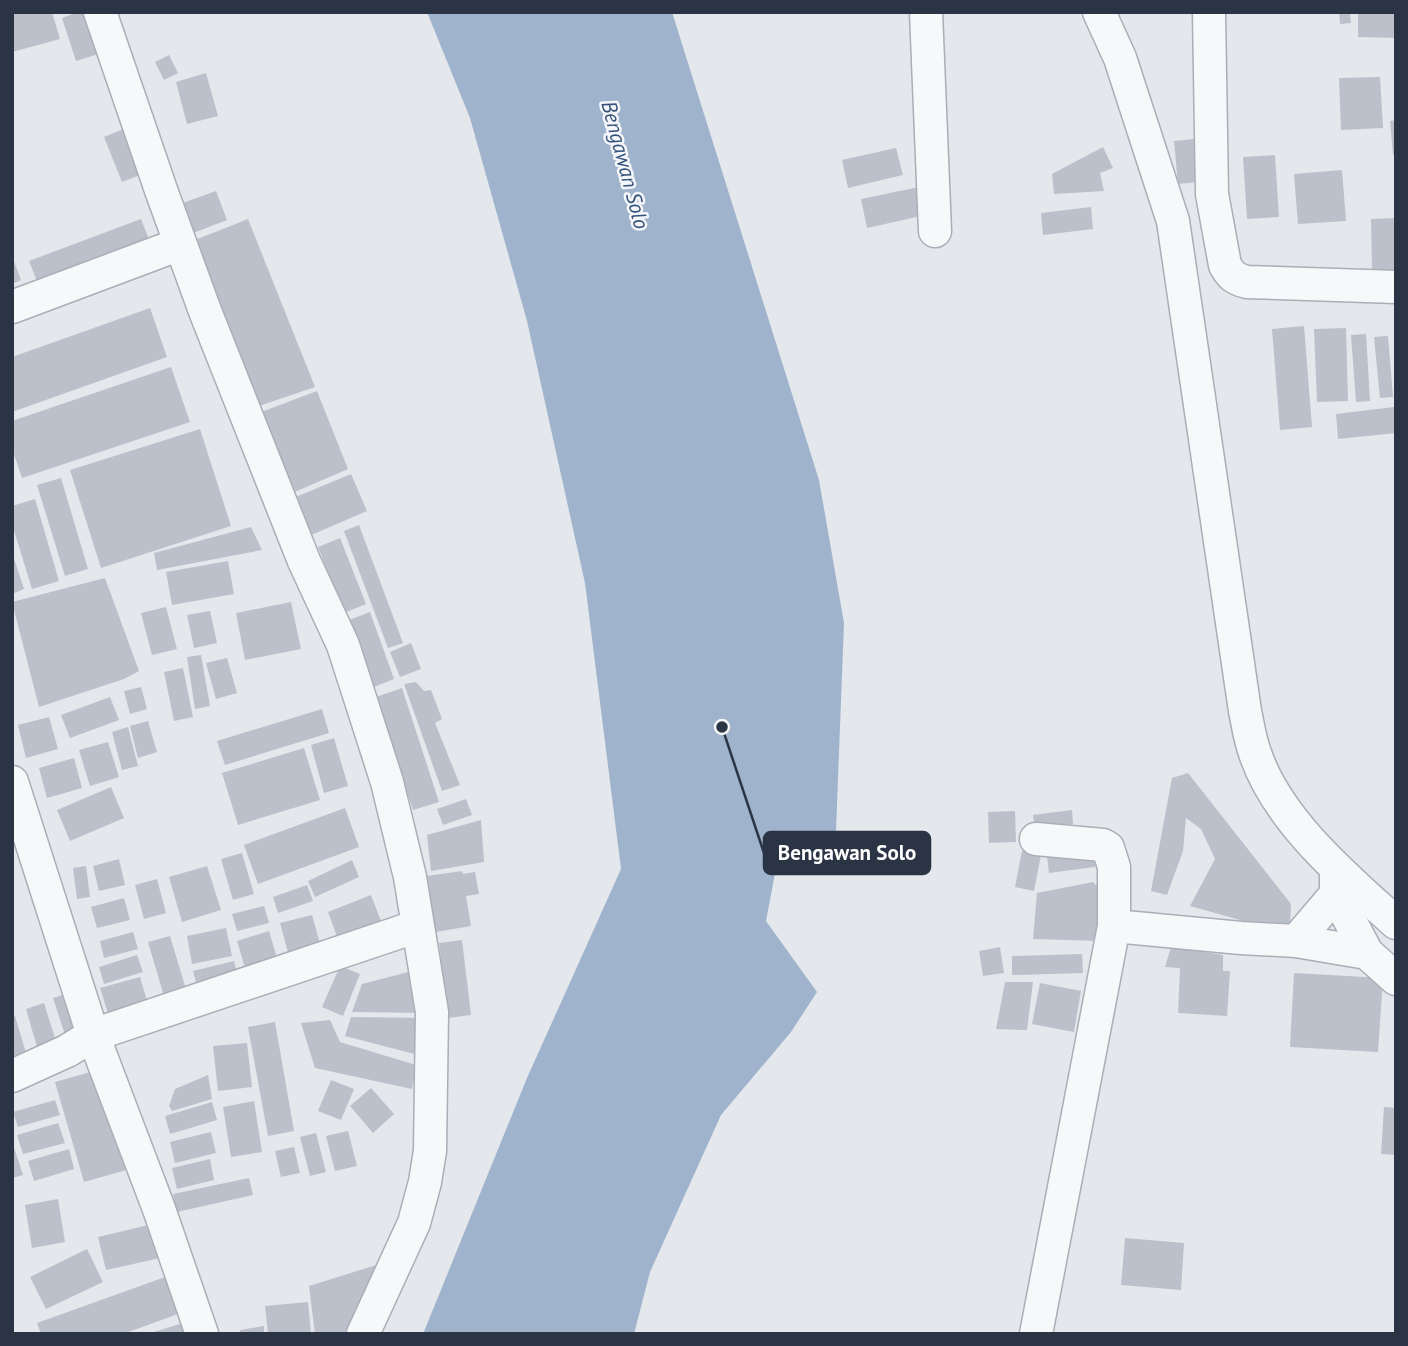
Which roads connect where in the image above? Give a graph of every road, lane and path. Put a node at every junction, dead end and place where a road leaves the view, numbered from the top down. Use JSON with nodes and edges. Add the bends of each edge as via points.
{"nodes":[{"id":1,"x":100,"y":12,"type":"edge"},
{"id":2,"x":926,"y":12,"type":"edge"},
{"id":3,"x":1099,"y":12,"type":"edge"},
{"id":4,"x":1209,"y":12,"type":"edge"},
{"id":5,"x":1212,"y":194,"type":"junction"},
{"id":6,"x":1173,"y":221,"type":"junction"},
{"id":7,"x":935,"y":231,"type":"dead end"},
{"id":8,"x":180,"y":244,"type":"junction"},
{"id":9,"x":1396,"y":287,"type":"edge"},
{"id":10,"x":12,"y":307,"type":"edge"},
{"id":11,"x":12,"y":782,"type":"edge"},
{"id":12,"x":1037,"y":839,"type":"dead end"},
{"id":13,"x":1337,"y":882,"type":"junction"},
{"id":14,"x":1396,"y":923,"type":"edge"},
{"id":15,"x":418,"y":926,"type":"junction"},
{"id":16,"x":1114,"y":926,"type":"junction"},
{"id":17,"x":1296,"y":941,"type":"junction"},
{"id":18,"x":1367,"y":953,"type":"junction"},
{"id":19,"x":1396,"y":979,"type":"edge"},
{"id":20,"x":93,"y":1035,"type":"junction"},
{"id":21,"x":12,"y":1076,"type":"edge"},
{"id":22,"x":202,"y":1334,"type":"edge"},
{"id":23,"x":363,"y":1334,"type":"edge"},
{"id":24,"x":1036,"y":1334,"type":"edge"}],
"edges":[{"from":1,"to":8,"type":"street"},
{"from":2,"to":7,"type":"street"},
{"from":3,"to":6,"type":"street","via":[[1120,58]]},
{"from":4,"to":5,"type":"street"},
{"from":5,"to":6,"type":"street"},
{"from":5,"to":9,"type":"street","via":[[1225,265],[1237,279],[1264,284]]},
{"from":6,"to":13,"type":"street","via":[[1255,754],[1272,791]]},
{"from":8,"to":10,"type":"street"},
{"from":8,"to":15,"type":"street","via":[[304,561],[343,645],[387,782]]},
{"from":11,"to":20,"type":"street"},
{"from":12,"to":16,"type":"street","via":[[1108,848],[1114,867]]},
{"from":13,"to":14,"type":"street"},
{"from":13,"to":17,"type":"street"},
{"from":13,"to":18,"type":"street"},
{"from":15,"to":20,"type":"street"},
{"from":15,"to":23,"type":"street","via":[[432,1012],[430,1151],[414,1223]]},
{"from":16,"to":17,"type":"street"},
{"from":16,"to":24,"type":"street"},
{"from":17,"to":18,"type":"street"},
{"from":18,"to":19,"type":"street"},
{"from":20,"to":21,"type":"street"},
{"from":20,"to":22,"type":"street"}]}
